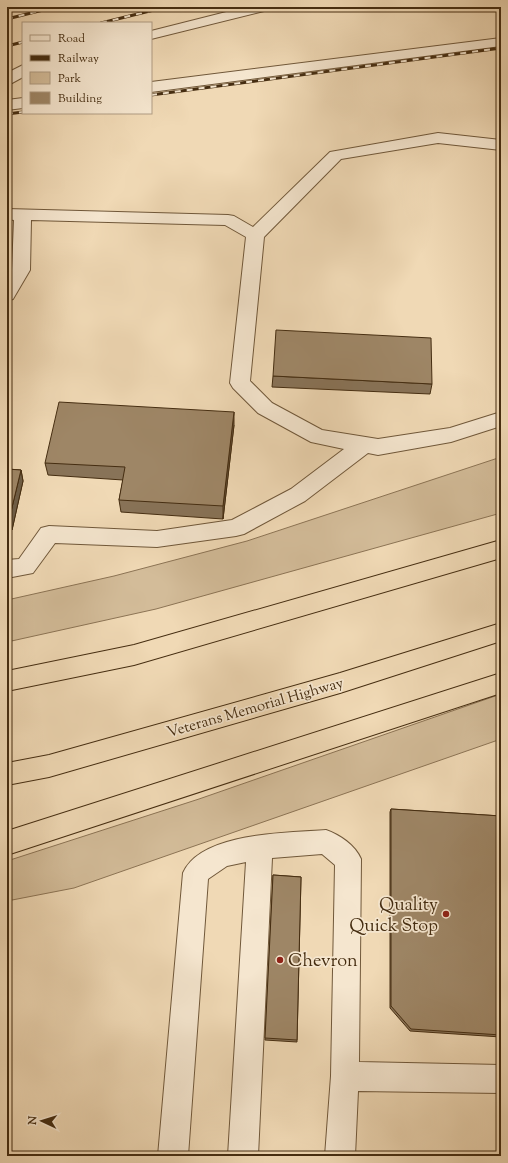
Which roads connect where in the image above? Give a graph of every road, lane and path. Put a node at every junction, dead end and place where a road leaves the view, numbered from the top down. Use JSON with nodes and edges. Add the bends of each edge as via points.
{"nodes":[{"id":1,"x":264,"y":7,"type":"edge"},
{"id":2,"x":152,"y":35,"type":"edge"},
{"id":3,"x":501,"y":42,"type":"edge"},
{"id":4,"x":22,"y":71,"type":"edge"},
{"id":5,"x":7,"y":80,"type":"edge"},
{"id":6,"x":152,"y":87,"type":"edge"},
{"id":7,"x":22,"y":103,"type":"edge"},
{"id":8,"x":7,"y":105,"type":"edge"},
{"id":9,"x":501,"y":145,"type":"edge"},
{"id":10,"x":15,"y":214,"type":"edge"},
{"id":11,"x":255,"y":235,"type":"junction"},
{"id":12,"x":7,"y":295,"type":"edge"},
{"id":13,"x":501,"y":419,"type":"edge"},
{"id":14,"x":365,"y":444,"type":"junction"},
{"id":15,"x":501,"y":549,"type":"edge"},
{"id":16,"x":7,"y":569,"type":"edge"},
{"id":17,"x":501,"y":632,"type":"edge"},
{"id":18,"x":7,"y":681,"type":"edge"},
{"id":19,"x":501,"y":683,"type":"edge"},
{"id":20,"x":7,"y":774,"type":"edge"},
{"id":21,"x":7,"y":843,"type":"edge"},
{"id":22,"x":260,"y":847,"type":"junction"},
{"id":23,"x":345,"y":1076,"type":"junction"},
{"id":24,"x":501,"y":1079,"type":"edge"},
{"id":25,"x":173,"y":1156,"type":"edge"},
{"id":26,"x":242,"y":1156,"type":"edge"},
{"id":27,"x":340,"y":1156,"type":"edge"}],
"edges":[{"from":1,"to":2,"type":"street"},
{"from":3,"to":6,"type":"street"},
{"from":4,"to":5,"type":"street"},
{"from":7,"to":8,"type":"street"},
{"from":9,"to":11,"type":"street","via":[[438,138],[336,155]]},
{"from":10,"to":11,"type":"street","via":[[228,220]]},
{"from":10,"to":12,"type":"street","via":[[21,270]]},
{"from":11,"to":14,"type":"street","via":[[240,382],[265,408],[318,437]]},
{"from":13,"to":14,"type":"street","via":[[451,435],[378,447]]},
{"from":14,"to":16,"type":"street","via":[[298,495],[236,528],[157,539],[49,534],[25,567]]},
{"from":15,"to":18,"type":"highway","via":[[134,655]]},
{"from":17,"to":20,"type":"highway","name":"Veterans Memorial Highway","via":[[333,685],[56,764]]},
{"from":19,"to":21,"type":"highway"},
{"from":22,"to":23,"type":"street","via":[[326,842],[348,859]]},
{"from":22,"to":25,"type":"street","via":[[221,855],[196,873]]},
{"from":22,"to":26,"type":"street"},
{"from":23,"to":24,"type":"street"},
{"from":23,"to":27,"type":"street"}]}
